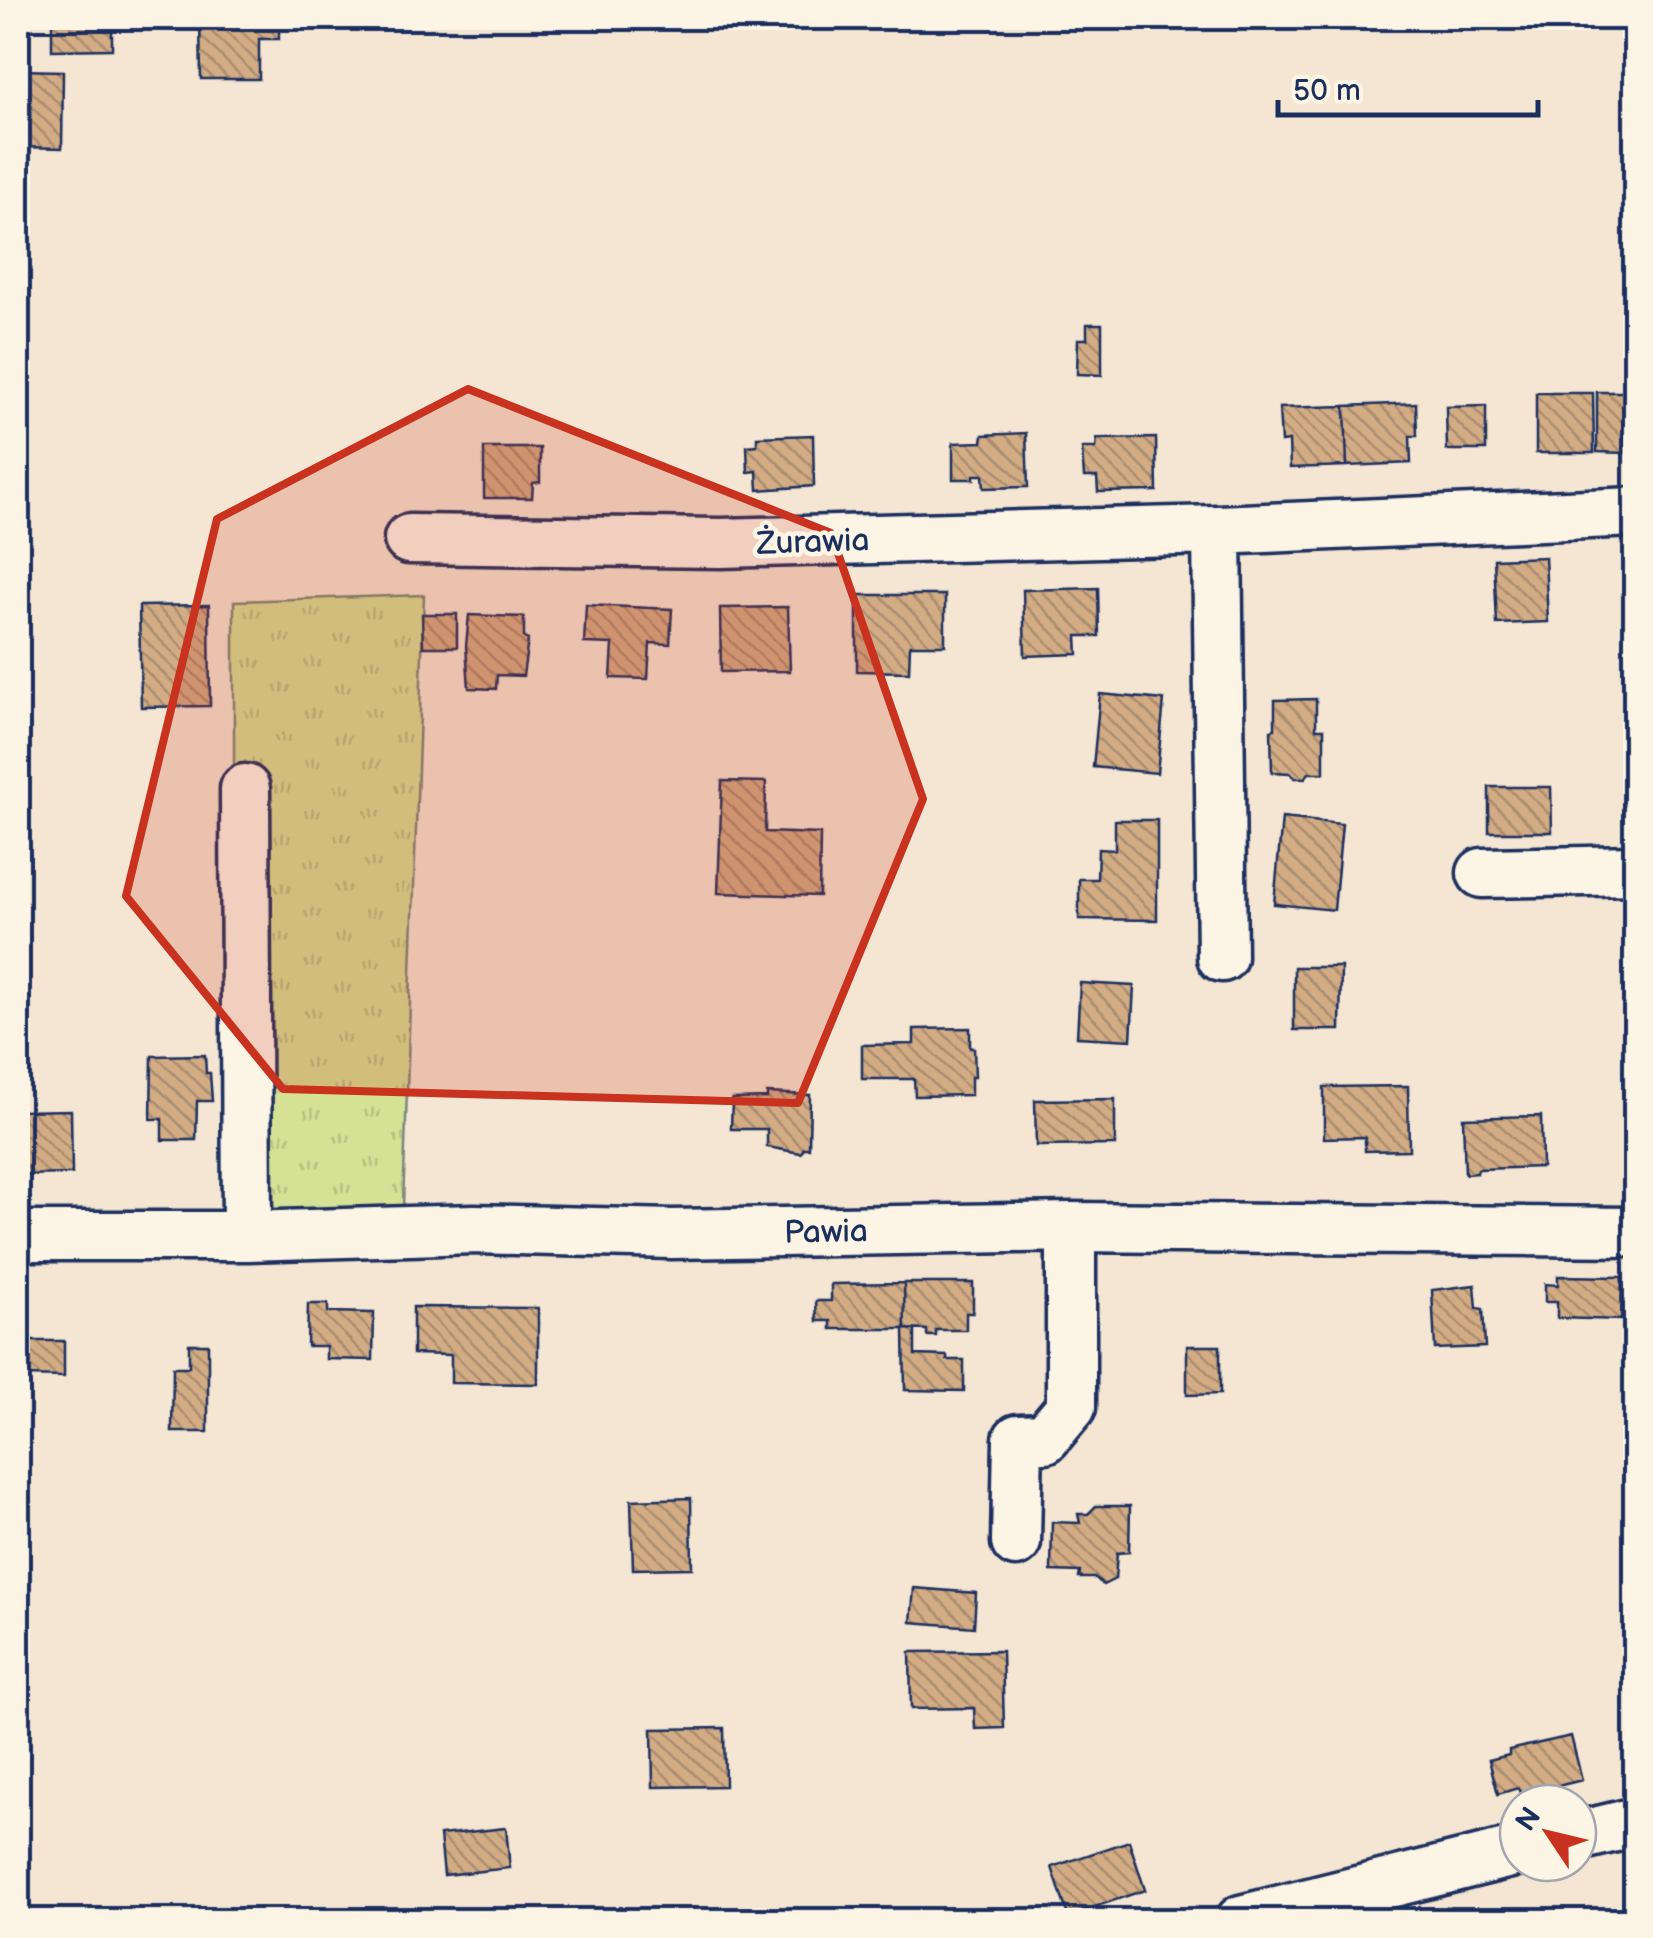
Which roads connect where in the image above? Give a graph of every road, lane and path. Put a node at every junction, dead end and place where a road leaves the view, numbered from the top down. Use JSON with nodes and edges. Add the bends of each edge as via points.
{"nodes":[{"id":1,"x":1636,"y":512,"type":"edge"},
{"id":2,"x":1217,"y":530,"type":"junction"},
{"id":3,"x":409,"y":539,"type":"dead end"},
{"id":4,"x":245,"y":789,"type":"dead end"},
{"id":5,"x":1636,"y":870,"type":"edge"},
{"id":6,"x":1482,"y":873,"type":"dead end"},
{"id":7,"x":1222,"y":958,"type":"dead end"},
{"id":8,"x":1071,"y":1227,"type":"junction"},
{"id":9,"x":1636,"y":1232,"type":"edge"},
{"id":10,"x":18,"y":1236,"type":"edge"},
{"id":11,"x":247,"y":1236,"type":"junction"},
{"id":12,"x":1016,"y":1542,"type":"dead end"},
{"id":13,"x":1636,"y":1822,"type":"edge"},
{"id":14,"x":1598,"y":1831,"type":"edge"},
{"id":15,"x":1498,"y":1856,"type":"edge"},
{"id":16,"x":1241,"y":1920,"type":"edge"}],
"edges":[{"from":1,"to":2,"type":"street","name":"Żurawia"},
{"from":2,"to":3,"type":"street","name":"Żurawia","via":[[721,544]]},
{"from":2,"to":7,"type":"street"},
{"from":4,"to":11,"type":"street"},
{"from":5,"to":6,"type":"street"},
{"from":8,"to":9,"type":"street","name":"Pawia"},
{"from":8,"to":11,"type":"street","name":"Pawia"},
{"from":8,"to":12,"type":"street","via":[[1071,1408],[1046,1438],[1018,1440]]},
{"from":10,"to":11,"type":"street","name":"Pawia"},
{"from":13,"to":14,"type":"street"},
{"from":15,"to":16,"type":"street"}]}
